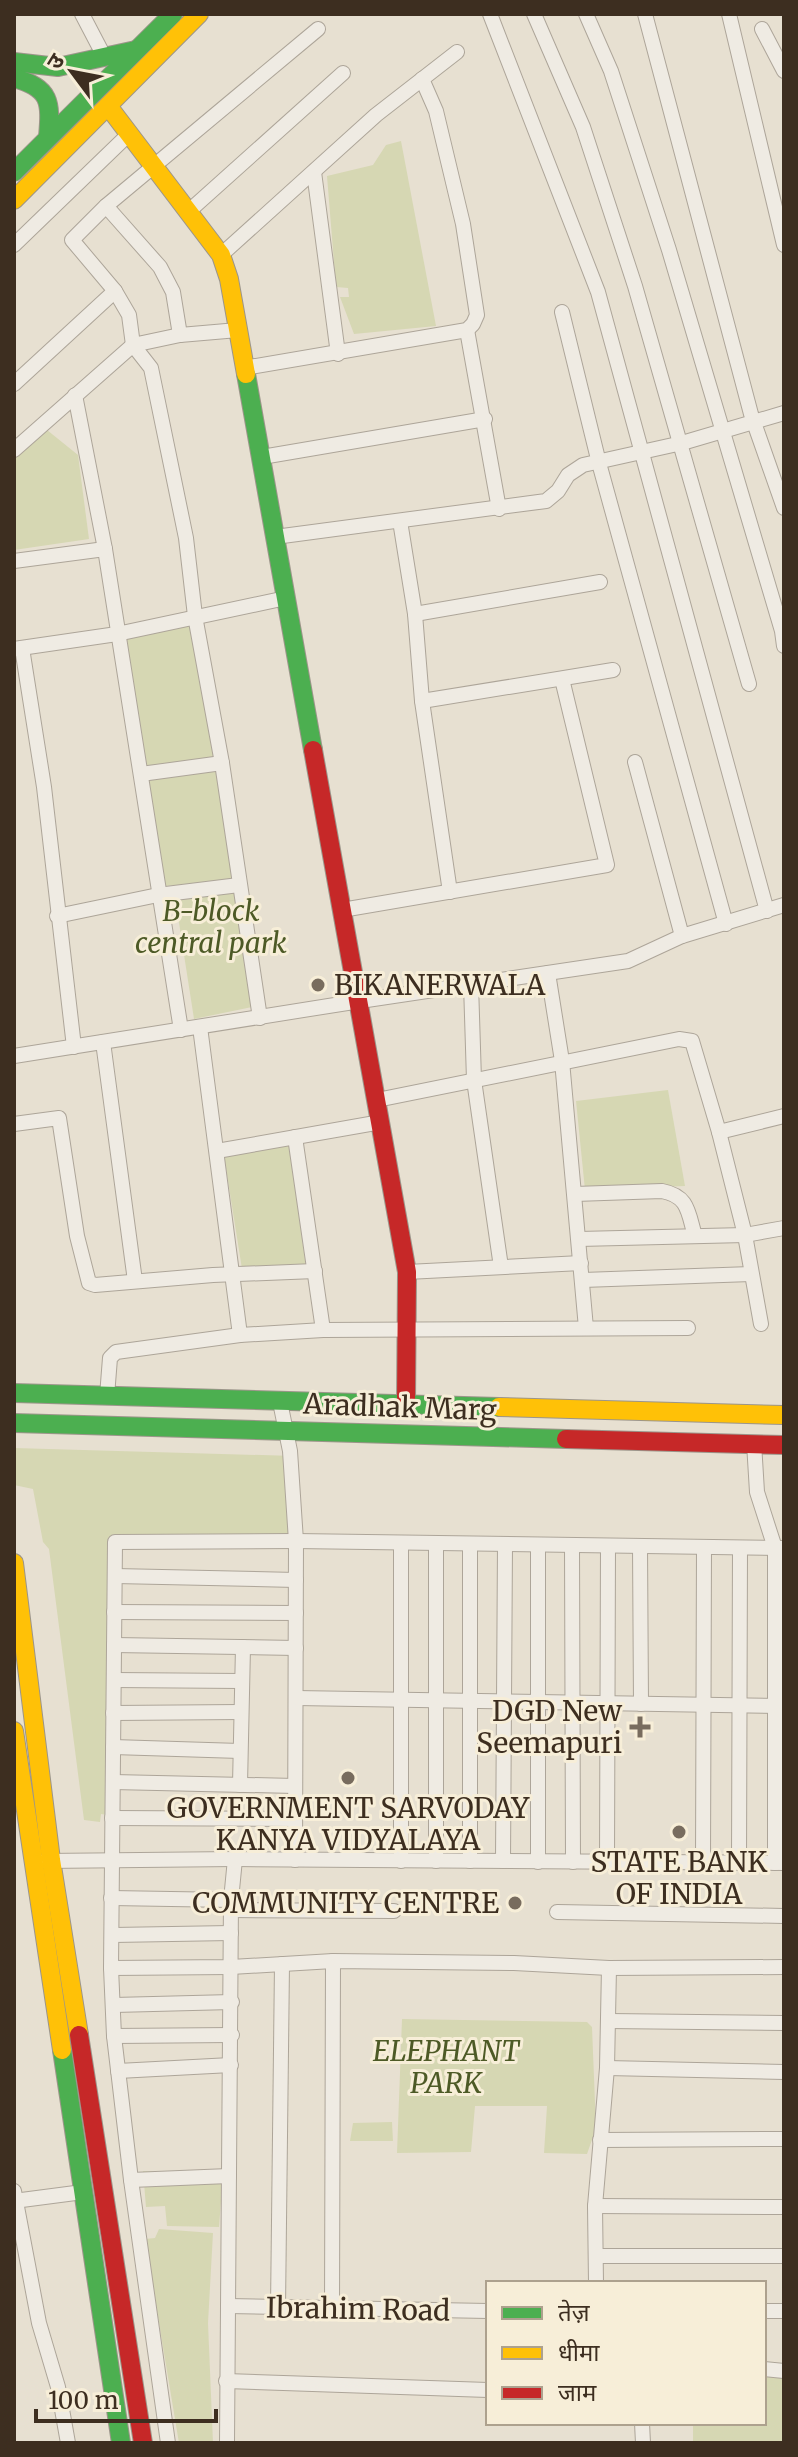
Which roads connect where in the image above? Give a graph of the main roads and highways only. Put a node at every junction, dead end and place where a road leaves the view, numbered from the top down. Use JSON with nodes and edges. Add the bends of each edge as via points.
{"nodes":[{"id":1,"x":173,"y":14,"type":"edge"},
{"id":2,"x":199,"y":14,"type":"edge"},
{"id":3,"x":138,"y":49,"type":"junction"},
{"id":4,"x":14,"y":62,"type":"edge"},
{"id":5,"x":14,"y":78,"type":"edge"},
{"id":6,"x":108,"y":106,"type":"junction"},
{"id":7,"x":48,"y":137,"type":"junction"},
{"id":8,"x":14,"y":172,"type":"edge"},
{"id":9,"x":14,"y":200,"type":"edge"},
{"id":10,"x":14,"y":1393,"type":"edge"},
{"id":11,"x":406,"y":1405,"type":"junction"},
{"id":12,"x":783,"y":1415,"type":"edge"},
{"id":13,"x":14,"y":1423,"type":"edge"},
{"id":14,"x":782,"y":1445,"type":"edge"},
{"id":15,"x":14,"y":1563,"type":"edge"},
{"id":16,"x":14,"y":1731,"type":"edge"},
{"id":17,"x":41,"y":1861,"type":"junction"},
{"id":18,"x":121,"y":2443,"type":"edge"},
{"id":19,"x":143,"y":2443,"type":"edge"}],
"edges":[{"from":1,"to":3,"type":"main road"},
{"from":2,"to":6,"type":"main road"},
{"from":3,"to":4,"type":"main road","via":[[58,67]]},
{"from":3,"to":7,"type":"main road"},
{"from":5,"to":7,"type":"main road","via":[[34,84],[47,96]]},
{"from":6,"to":9,"type":"main road"},
{"from":6,"to":11,"type":"main road","via":[[221,255],[229,279],[407,1272]]},
{"from":7,"to":8,"type":"main road"},
{"from":10,"to":11,"type":"main road","name":"Aradhak Marg"},
{"from":11,"to":12,"type":"main road","name":"Aradhak Marg"},
{"from":12,"to":14,"type":"main road"},
{"from":13,"to":14,"type":"main road","name":"Aradhak Marg"},
{"from":15,"to":17,"type":"main road"},
{"from":16,"to":17,"type":"main road"},
{"from":17,"to":18,"type":"main road"},
{"from":17,"to":19,"type":"main road"}]}
